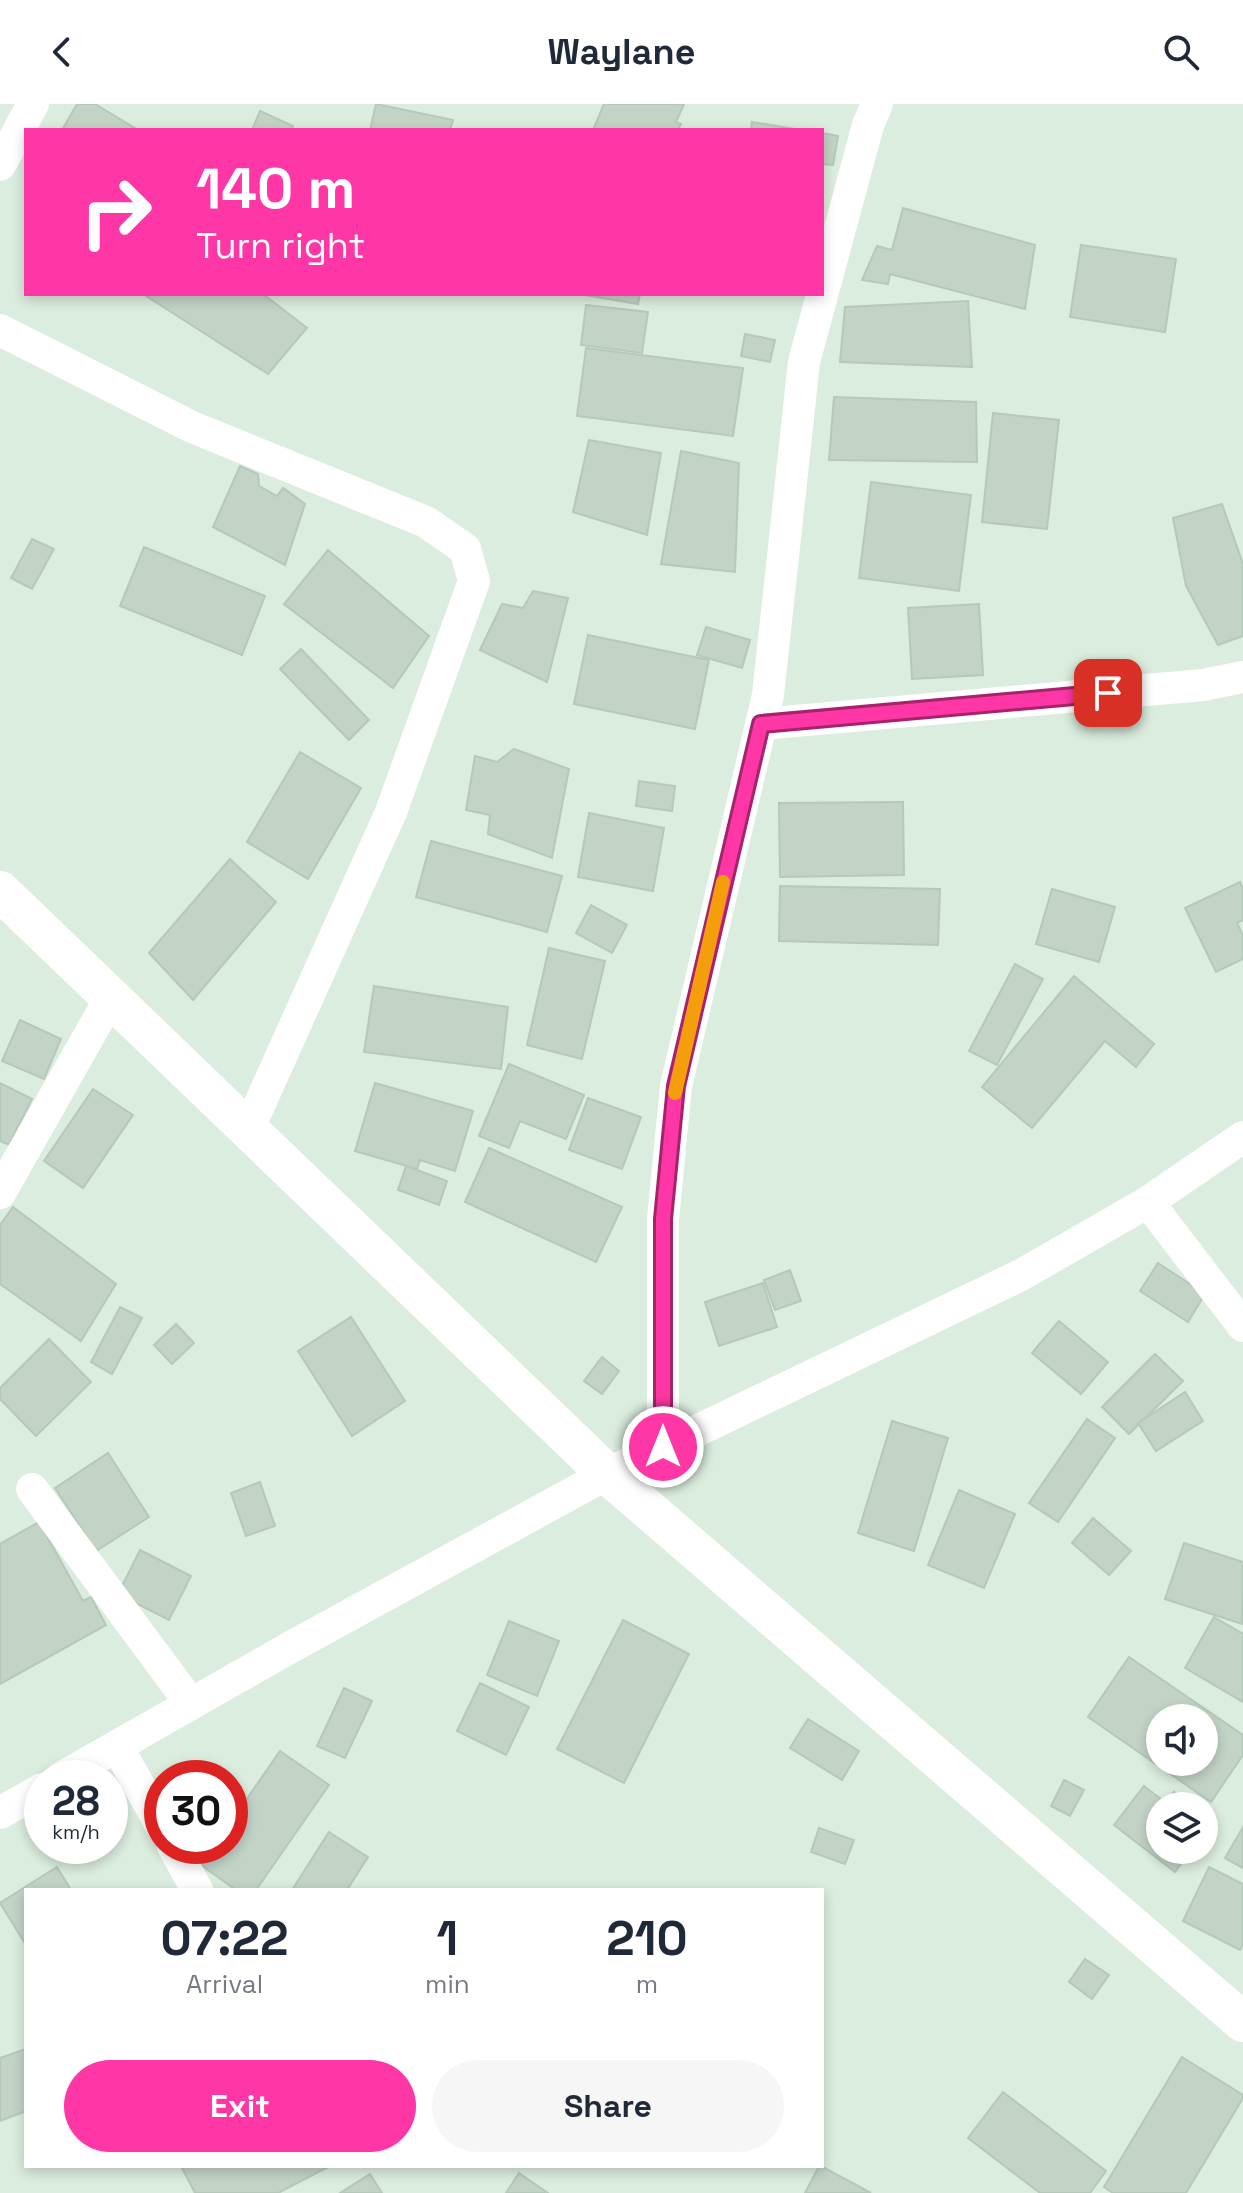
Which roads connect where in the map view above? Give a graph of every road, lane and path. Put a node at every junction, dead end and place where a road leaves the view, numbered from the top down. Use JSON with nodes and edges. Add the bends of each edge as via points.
{"nodes":[{"id":1,"x":33,"y":104,"type":"edge"},
{"id":2,"x":877,"y":104,"type":"edge"},
{"id":3,"x":0,"y":165,"type":"edge"},
{"id":4,"x":824,"y":288,"type":"edge"},
{"id":5,"x":822,"y":296,"type":"edge"},
{"id":6,"x":0,"y":330,"type":"edge"},
{"id":7,"x":1243,"y":677,"type":"edge"},
{"id":8,"x":761,"y":724,"type":"junction"},
{"id":9,"x":0,"y":891,"type":"edge"},
{"id":10,"x":111,"y":997,"type":"junction"},
{"id":11,"x":248,"y":1130,"type":"junction"},
{"id":12,"x":1243,"y":1137,"type":"edge"},
{"id":13,"x":0,"y":1193,"type":"edge"},
{"id":14,"x":1148,"y":1202,"type":"junction"},
{"id":15,"x":1243,"y":1326,"type":"edge"},
{"id":16,"x":663,"y":1447,"type":"junction"},
{"id":17,"x":607,"y":1474,"type":"junction"},
{"id":18,"x":32,"y":1489,"type":"dead end"},
{"id":19,"x":191,"y":1704,"type":"junction"},
{"id":20,"x":117,"y":1746,"type":"junction"},
{"id":21,"x":92,"y":1760,"type":"edge"},
{"id":22,"x":144,"y":1795,"type":"edge"},
{"id":23,"x":24,"y":1799,"type":"edge"},
{"id":24,"x":0,"y":1813,"type":"edge"},
{"id":25,"x":183,"y":1864,"type":"edge"},
{"id":26,"x":196,"y":1888,"type":"edge"},
{"id":27,"x":1243,"y":2022,"type":"edge"}],
"edges":[{"from":1,"to":3,"type":"street"},
{"from":2,"to":4,"type":"street"},
{"from":5,"to":8,"type":"street","via":[[804,362]]},
{"from":6,"to":11,"type":"street","via":[[192,427],[426,522],[465,549],[474,581],[391,812]]},
{"from":7,"to":8,"type":"street","via":[[1203,685]]},
{"from":8,"to":16,"type":"street","via":[[676,1086],[663,1219]]},
{"from":9,"to":10,"type":"street"},
{"from":10,"to":11,"type":"street"},
{"from":10,"to":13,"type":"street"},
{"from":11,"to":17,"type":"street"},
{"from":12,"to":14,"type":"street"},
{"from":14,"to":15,"type":"street"},
{"from":14,"to":16,"type":"street","via":[[1021,1275]]},
{"from":16,"to":17,"type":"street"},
{"from":17,"to":19,"type":"street"},
{"from":17,"to":27,"type":"street"},
{"from":18,"to":19,"type":"street"},
{"from":19,"to":20,"type":"street"},
{"from":20,"to":21,"type":"street"},
{"from":20,"to":22,"type":"street"},
{"from":23,"to":24,"type":"street"},
{"from":25,"to":26,"type":"street"}]}
